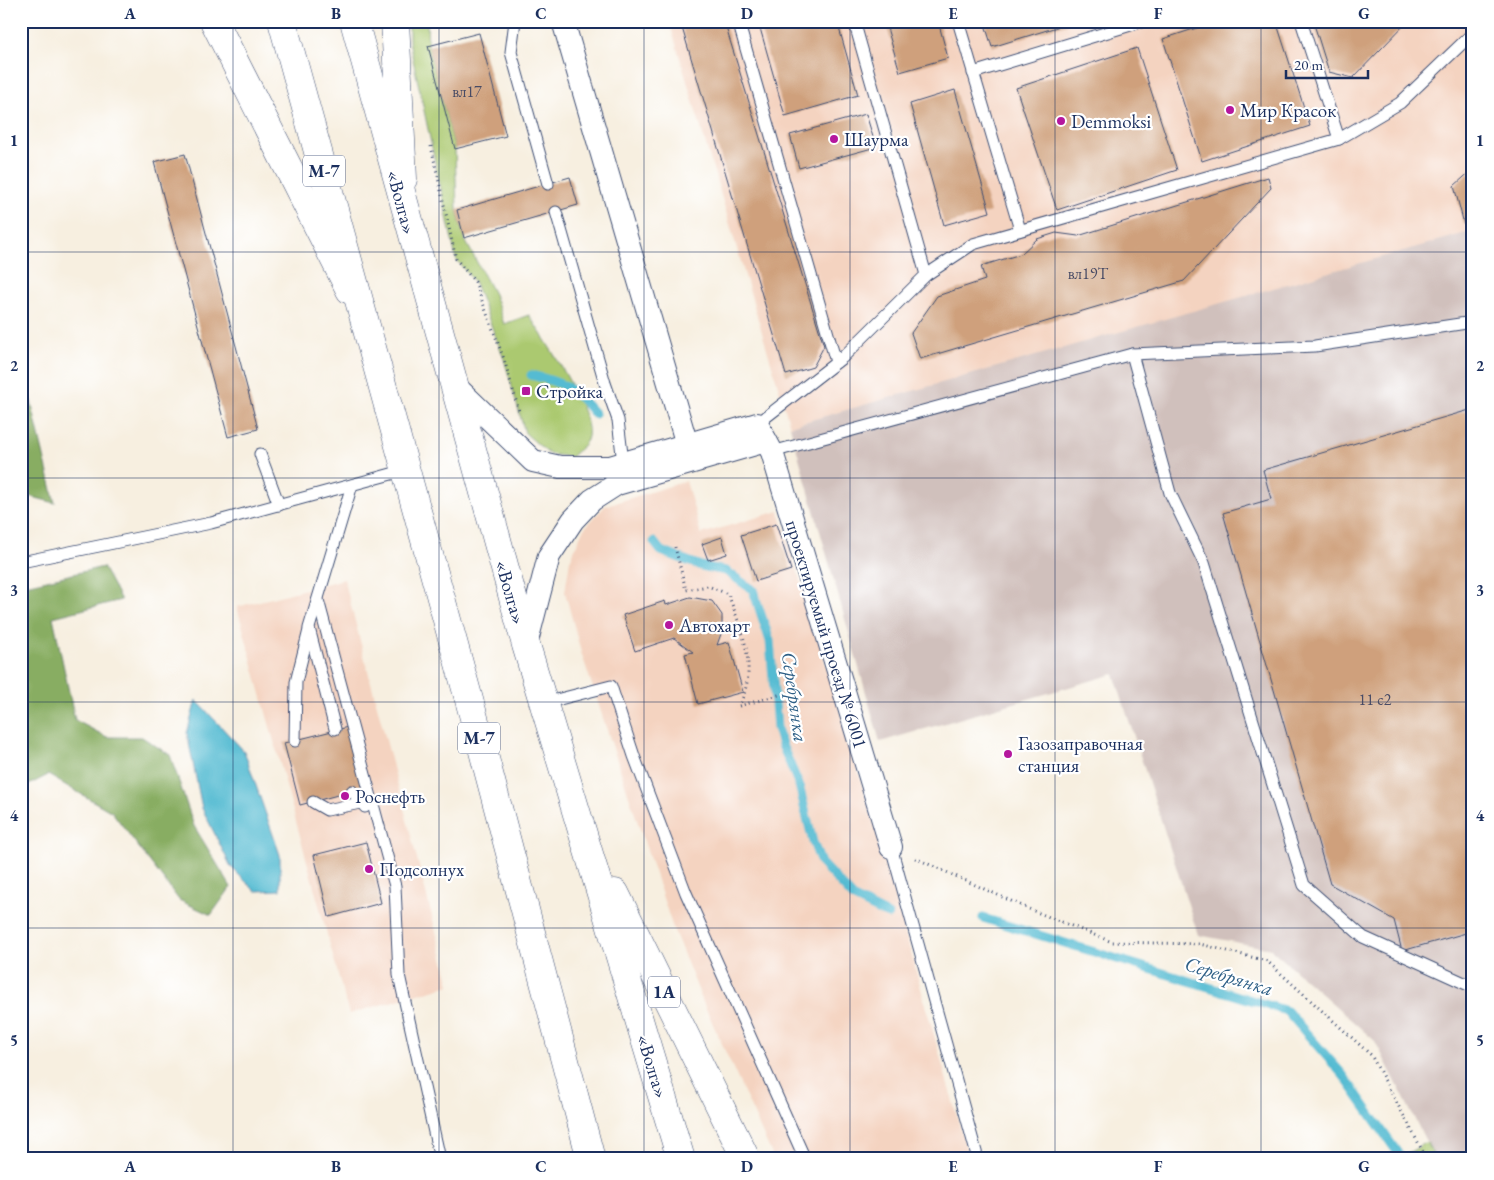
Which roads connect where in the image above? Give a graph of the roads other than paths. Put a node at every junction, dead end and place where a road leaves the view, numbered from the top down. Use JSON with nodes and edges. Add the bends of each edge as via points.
{"nodes":[{"id":1,"x":214,"y":21,"type":"edge"},
{"id":2,"x":282,"y":21,"type":"edge"},
{"id":3,"x":354,"y":21,"type":"edge"},
{"id":4,"x":395,"y":21,"type":"edge"},
{"id":5,"x":515,"y":21,"type":"edge"},
{"id":6,"x":563,"y":21,"type":"edge"},
{"id":7,"x":738,"y":21,"type":"edge"},
{"id":8,"x":854,"y":21,"type":"edge"},
{"id":9,"x":958,"y":21,"type":"edge"},
{"id":10,"x":1144,"y":21,"type":"edge"},
{"id":11,"x":1301,"y":21,"type":"edge"},
{"id":12,"x":1473,"y":33,"type":"edge"},
{"id":13,"x":973,"y":73,"type":"junction"},
{"id":14,"x":1339,"y":139,"type":"junction"},
{"id":15,"x":548,"y":184,"type":"dead end"},
{"id":16,"x":556,"y":212,"type":"dead end"},
{"id":17,"x":405,"y":213,"type":"junction"},
{"id":18,"x":1020,"y":230,"type":"junction"},
{"id":19,"x":926,"y":275,"type":"junction"},
{"id":20,"x":366,"y":321,"type":"junction"},
{"id":21,"x":1473,"y":322,"type":"edge"},
{"id":22,"x":1132,"y":354,"type":"junction"},
{"id":23,"x":836,"y":362,"type":"junction"},
{"id":24,"x":453,"y":384,"type":"junction"},
{"id":25,"x":765,"y":439,"type":"junction"},
{"id":26,"x":687,"y":445,"type":"junction"},
{"id":27,"x":260,"y":454,"type":"dead end"},
{"id":28,"x":624,"y":463,"type":"junction"},
{"id":29,"x":406,"y":470,"type":"junction"},
{"id":30,"x":352,"y":485,"type":"junction"},
{"id":31,"x":279,"y":505,"type":"junction"},
{"id":32,"x":21,"y":562,"type":"edge"},
{"id":33,"x":318,"y":600,"type":"junction"},
{"id":34,"x":309,"y":628,"type":"junction"},
{"id":35,"x":526,"y":646,"type":"junction"},
{"id":36,"x":544,"y":703,"type":"junction"},
{"id":37,"x":335,"y":729,"type":"dead end"},
{"id":38,"x":296,"y":740,"type":"dead end"},
{"id":39,"x":352,"y":791,"type":"dead end"},
{"id":40,"x":312,"y":802,"type":"dead end"},
{"id":41,"x":360,"y":803,"type":"junction"},
{"id":42,"x":375,"y":817,"type":"junction"},
{"id":43,"x":581,"y":825,"type":"junction"},
{"id":44,"x":891,"y":847,"type":"joint"},
{"id":45,"x":1473,"y":987,"type":"edge"},
{"id":46,"x":440,"y":1159,"type":"edge"},
{"id":47,"x":591,"y":1159,"type":"edge"},
{"id":48,"x":681,"y":1159,"type":"edge"},
{"id":49,"x":746,"y":1159,"type":"edge"},
{"id":50,"x":805,"y":1159,"type":"edge"},
{"id":51,"x":978,"y":1159,"type":"edge"}],
"edges":[{"from":1,"to":20,"type":"main road"},
{"from":2,"to":20,"type":"main road","number":"М-7"},
{"from":3,"to":17,"type":"main road","name":"«Волга»"},
{"from":4,"to":17,"type":"main road"},
{"from":5,"to":15,"type":"lane","via":[[511,52]]},
{"from":6,"to":26,"type":"street"},
{"from":7,"to":23,"type":"lane"},
{"from":8,"to":19,"type":"lane"},
{"from":9,"to":13,"type":"lane"},
{"from":10,"to":13,"type":"lane"},
{"from":11,"to":14,"type":"lane"},
{"from":12,"to":14,"type":"lane","via":[[1400,103]]},
{"from":13,"to":18,"type":"lane"},
{"from":14,"to":18,"type":"lane"},
{"from":16,"to":28,"type":"lane","via":[[618,420]]},
{"from":17,"to":24,"type":"main road","name":"«Волга»"},
{"from":18,"to":19,"type":"lane","via":[[973,244]]},
{"from":19,"to":23,"type":"lane"},
{"from":20,"to":29,"type":"main road","number":"М-7"},
{"from":21,"to":22,"type":"lane","via":[[1315,346]]},
{"from":22,"to":25,"type":"lane"},
{"from":22,"to":45,"type":"lane","via":[[1170,493],[1204,563],[1304,885],[1363,937]]},
{"from":23,"to":25,"type":"lane"},
{"from":24,"to":28,"type":"street","via":[[533,460],[560,467],[588,469]]},
{"from":24,"to":35,"type":"main road","name":"«Волга»"},
{"from":25,"to":26,"type":"street"},
{"from":25,"to":35,"type":"street","via":[[617,484],[592,500],[573,520],[550,556]]},
{"from":25,"to":44,"type":"street","name":"проектируемый проезд № 6001"},
{"from":26,"to":28,"type":"street"},
{"from":27,"to":31,"type":"lane"},
{"from":29,"to":30,"type":"lane"},
{"from":29,"to":47,"type":"main road","number":"М-7"},
{"from":30,"to":31,"type":"lane"},
{"from":30,"to":33,"type":"lane"},
{"from":31,"to":32,"type":"lane","via":[[211,523]]},
{"from":33,"to":34,"type":"lane"},
{"from":33,"to":42,"type":"lane"},
{"from":34,"to":37,"type":"lane"},
{"from":34,"to":38,"type":"lane","via":[[296,682]]},
{"from":35,"to":36,"type":"main road","name":"«Волга»"},
{"from":36,"to":43,"type":"main road","name":"«Волга»"},
{"from":36,"to":50,"type":"lane","via":[[611,686],[686,893]]},
{"from":39,"to":41,"type":"lane"},
{"from":40,"to":41,"type":"lane","via":[[327,810]]},
{"from":41,"to":42,"type":"lane"},
{"from":42,"to":46,"type":"lane","via":[[395,886],[399,975]]},
{"from":43,"to":48,"type":"main road","name":"«Волга»"},
{"from":43,"to":49,"type":"main road","number":"1A"},
{"from":44,"to":51,"type":"lane"}]}
